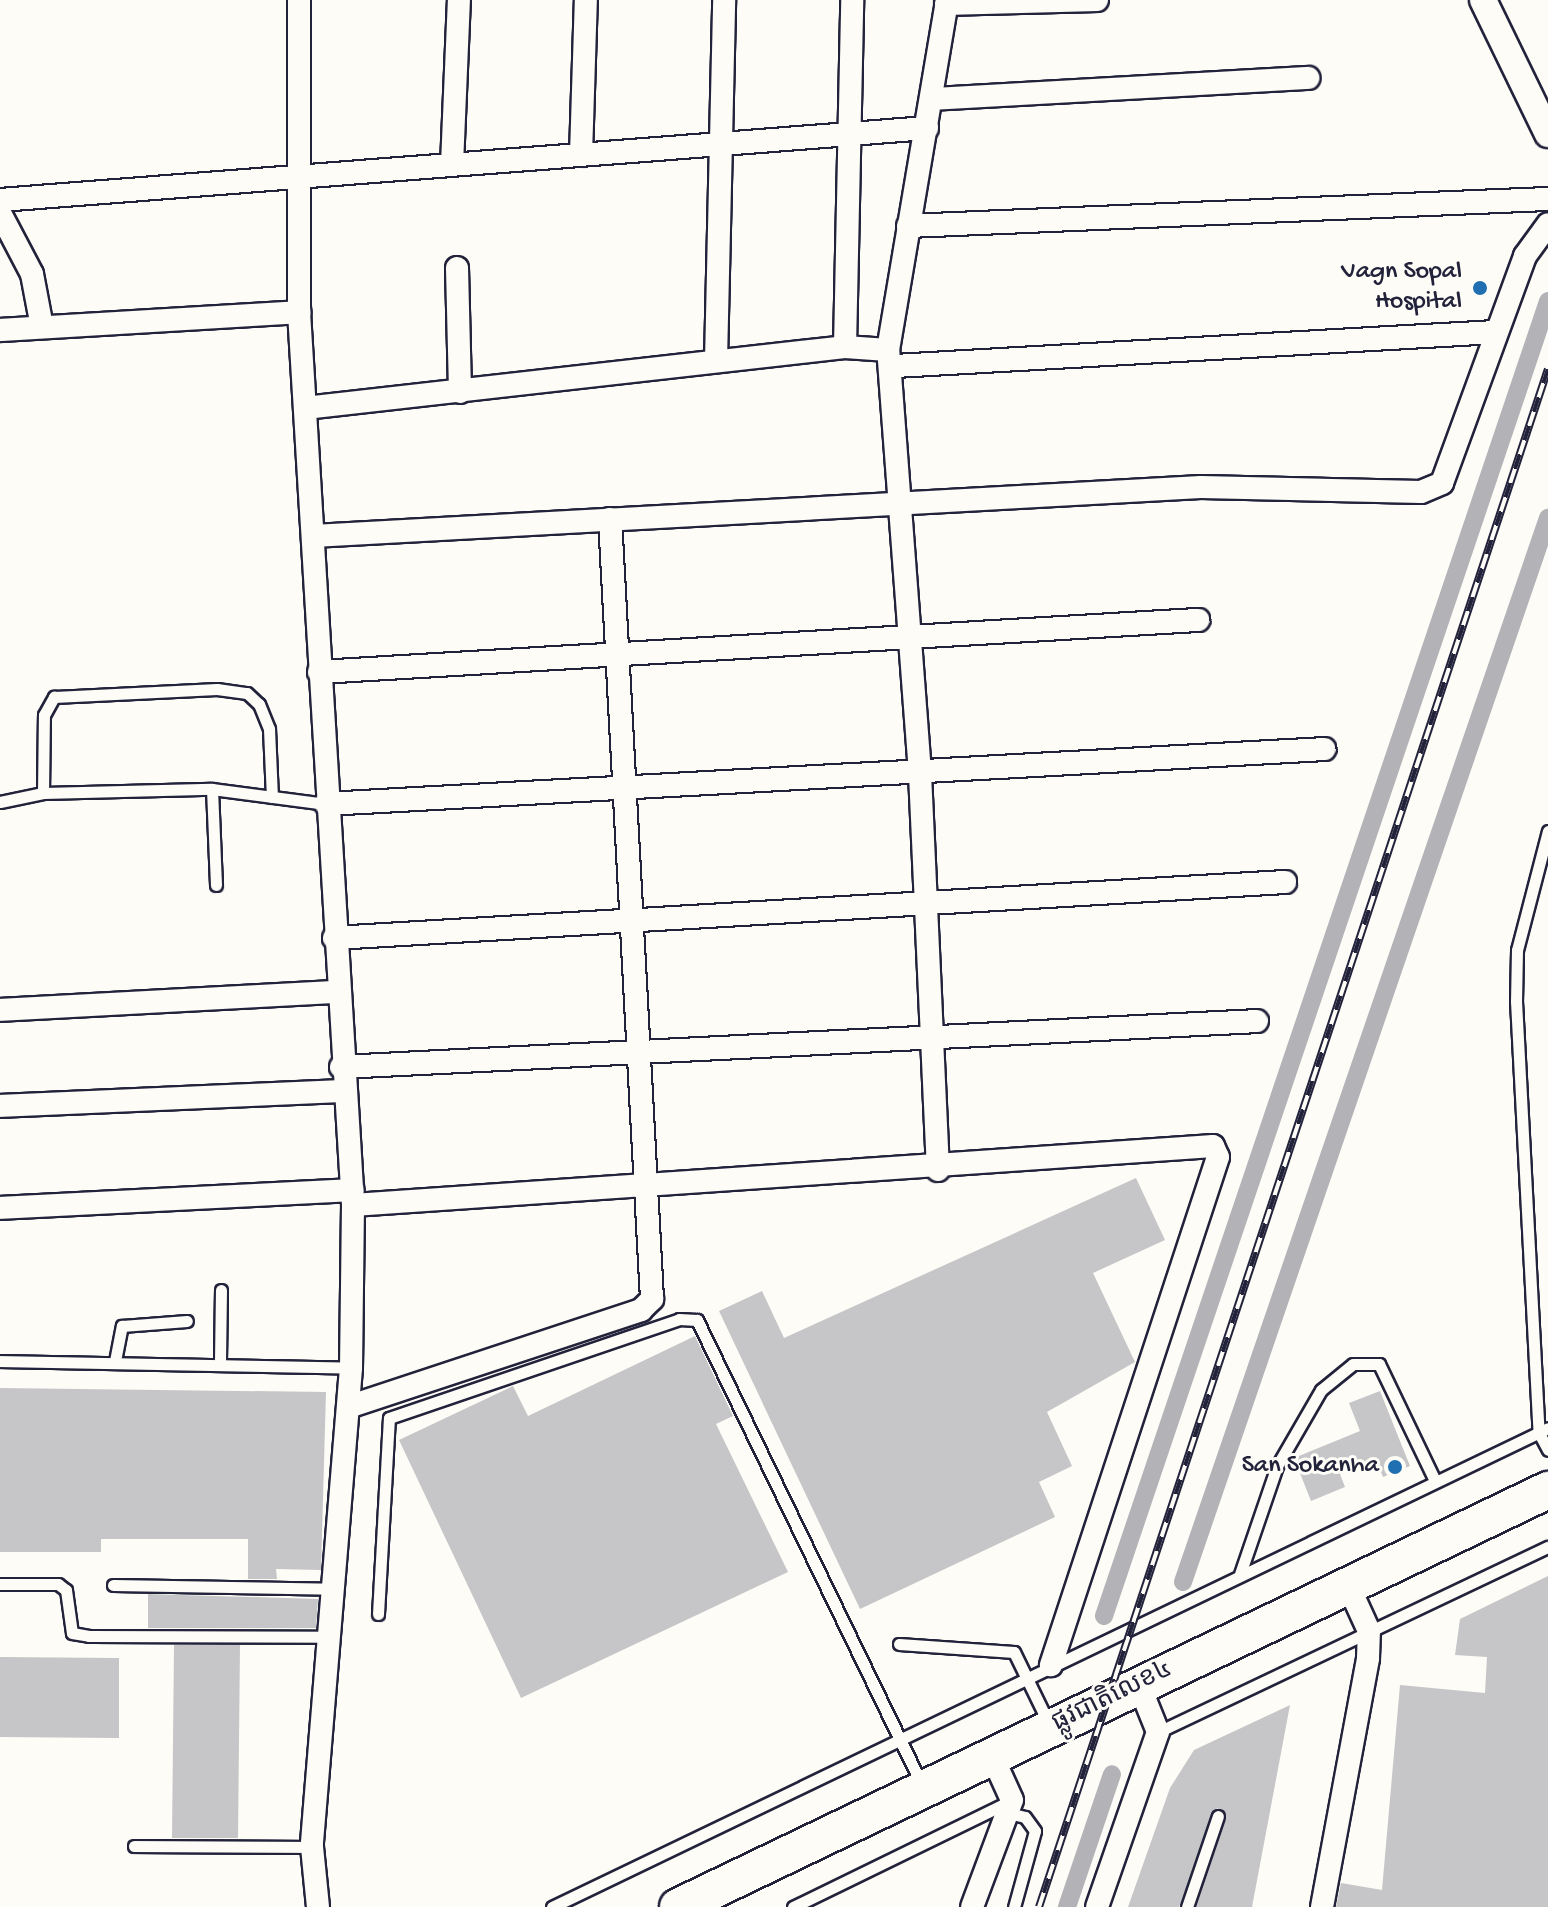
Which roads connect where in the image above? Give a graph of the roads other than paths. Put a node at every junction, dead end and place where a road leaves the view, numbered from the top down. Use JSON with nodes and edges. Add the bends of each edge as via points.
{"nodes":[{"id":1,"x":299,"y":0,"type":"edge"},
{"id":2,"x":459,"y":0,"type":"edge"},
{"id":3,"x":586,"y":0,"type":"edge"},
{"id":4,"x":724,"y":0,"type":"edge"},
{"id":5,"x":852,"y":0,"type":"edge"},
{"id":6,"x":1097,"y":0,"type":"edge"},
{"id":7,"x":1483,"y":0,"type":"edge"},
{"id":8,"x":947,"y":2,"type":"edge"},
{"id":9,"x":1308,"y":78,"type":"dead end"},
{"id":10,"x":932,"y":99,"type":"junction"},
{"id":11,"x":927,"y":128,"type":"junction"},
{"id":12,"x":853,"y":133,"type":"junction"},
{"id":13,"x":1548,"y":134,"type":"edge"},
{"id":14,"x":726,"y":143,"type":"junction"},
{"id":15,"x":581,"y":155,"type":"junction"},
{"id":16,"x":452,"y":165,"type":"junction"},
{"id":17,"x":297,"y":177,"type":"junction"},
{"id":18,"x":1548,"y":199,"type":"edge"},
{"id":19,"x":0,"y":200,"type":"edge"},
{"id":20,"x":0,"y":213,"type":"edge"},
{"id":21,"x":1548,"y":224,"type":"edge"},
{"id":22,"x":908,"y":226,"type":"junction"},
{"id":23,"x":457,"y":268,"type":"dead end"},
{"id":24,"x":299,"y":312,"type":"junction"},
{"id":25,"x":42,"y":327,"type":"junction"},
{"id":26,"x":0,"y":330,"type":"edge"},
{"id":27,"x":1495,"y":332,"type":"junction"},
{"id":28,"x":845,"y":347,"type":"junction"},
{"id":29,"x":892,"y":358,"type":"junction"},
{"id":30,"x":716,"y":361,"type":"junction"},
{"id":31,"x":460,"y":392,"type":"junction"},
{"id":32,"x":305,"y":408,"type":"junction"},
{"id":33,"x":902,"y":505,"type":"junction"},
{"id":34,"x":610,"y":519,"type":"junction"},
{"id":35,"x":313,"y":536,"type":"junction"},
{"id":36,"x":1198,"y":620,"type":"dead end"},
{"id":37,"x":910,"y":635,"type":"junction"},
{"id":38,"x":612,"y":653,"type":"junction"},
{"id":39,"x":319,"y":672,"type":"junction"},
{"id":40,"x":1324,"y":749,"type":"dead end"},
{"id":41,"x":920,"y":773,"type":"junction"},
{"id":42,"x":212,"y":789,"type":"junction"},
{"id":43,"x":621,"y":789,"type":"junction"},
{"id":44,"x":43,"y":793,"type":"junction"},
{"id":45,"x":272,"y":797,"type":"junction"},
{"id":46,"x":0,"y":802,"type":"edge"},
{"id":47,"x":326,"y":804,"type":"junction"},
{"id":48,"x":1548,"y":831,"type":"edge"},
{"id":49,"x":1285,"y":882,"type":"dead end"},
{"id":50,"x":216,"y":885,"type":"dead end"},
{"id":51,"x":926,"y":903,"type":"junction"},
{"id":52,"x":631,"y":921,"type":"junction"},
{"id":53,"x":334,"y":938,"type":"junction"},
{"id":54,"x":337,"y":992,"type":"junction"},
{"id":55,"x":0,"y":1010,"type":"edge"},
{"id":56,"x":1257,"y":1021,"type":"dead end"},
{"id":57,"x":933,"y":1033,"type":"junction"},
{"id":58,"x":640,"y":1049,"type":"junction"},
{"id":59,"x":341,"y":1067,"type":"junction"},
{"id":60,"x":343,"y":1091,"type":"junction"},
{"id":61,"x":0,"y":1106,"type":"edge"},
{"id":62,"x":938,"y":1170,"type":"junction"},
{"id":63,"x":648,"y":1189,"type":"junction"},
{"id":64,"x":353,"y":1197,"type":"junction"},
{"id":65,"x":0,"y":1208,"type":"edge"},
{"id":66,"x":221,"y":1290,"type":"dead end"},
{"id":67,"x":187,"y":1321,"type":"dead end"},
{"id":68,"x":0,"y":1361,"type":"edge"},
{"id":69,"x":115,"y":1361,"type":"junction"},
{"id":70,"x":220,"y":1361,"type":"junction"},
{"id":71,"x":351,"y":1368,"type":"junction"},
{"id":72,"x":348,"y":1407,"type":"junction"},
{"id":73,"x":1544,"y":1430,"type":"edge"},
{"id":74,"x":1548,"y":1450,"type":"edge"},
{"id":75,"x":1435,"y":1481,"type":"junction"},
{"id":76,"x":1548,"y":1490,"type":"edge"},
{"id":77,"x":1548,"y":1547,"type":"edge"},
{"id":78,"x":1240,"y":1574,"type":"junction"},
{"id":79,"x":0,"y":1584,"type":"edge"},
{"id":80,"x":113,"y":1585,"type":"dead end"},
{"id":81,"x":1348,"y":1585,"type":"junction"},
{"id":82,"x":333,"y":1589,"type":"junction"},
{"id":83,"x":378,"y":1614,"type":"dead end"},
{"id":84,"x":1369,"y":1631,"type":"junction"},
{"id":85,"x":331,"y":1637,"type":"junction"},
{"id":86,"x":899,"y":1644,"type":"dead end"},
{"id":87,"x":1051,"y":1665,"type":"junction"},
{"id":88,"x":1027,"y":1678,"type":"junction"},
{"id":89,"x":1139,"y":1685,"type":"junction"},
{"id":90,"x":1050,"y":1728,"type":"junction"},
{"id":91,"x":1158,"y":1732,"type":"junction"},
{"id":92,"x":901,"y":1744,"type":"junction"},
{"id":93,"x":992,"y":1756,"type":"junction"},
{"id":94,"x":925,"y":1791,"type":"junction"},
{"id":95,"x":1010,"y":1807,"type":"junction"},
{"id":96,"x":1218,"y":1816,"type":"dead end"},
{"id":97,"x":134,"y":1846,"type":"dead end"},
{"id":98,"x":312,"y":1847,"type":"junction"},
{"id":99,"x":318,"y":1907,"type":"edge"},
{"id":100,"x":552,"y":1907,"type":"edge"},
{"id":101,"x":678,"y":1907,"type":"edge"},
{"id":102,"x":793,"y":1907,"type":"edge"},
{"id":103,"x":972,"y":1907,"type":"edge"},
{"id":104,"x":1014,"y":1907,"type":"edge"},
{"id":105,"x":1097,"y":1907,"type":"edge"},
{"id":106,"x":1187,"y":1907,"type":"edge"},
{"id":107,"x":1322,"y":1907,"type":"edge"}],
"edges":[{"from":1,"to":17,"type":"street"},
{"from":2,"to":16,"type":"street"},
{"from":3,"to":15,"type":"street"},
{"from":4,"to":14,"type":"street"},
{"from":5,"to":12,"type":"street"},
{"from":6,"to":8,"type":"street"},
{"from":7,"to":13,"type":"street"},
{"from":8,"to":10,"type":"street"},
{"from":9,"to":10,"type":"street"},
{"from":10,"to":11,"type":"street"},
{"from":11,"to":12,"type":"street"},
{"from":11,"to":22,"type":"street"},
{"from":12,"to":14,"type":"street"},
{"from":12,"to":28,"type":"street"},
{"from":14,"to":15,"type":"street"},
{"from":14,"to":30,"type":"street"},
{"from":15,"to":16,"type":"street"},
{"from":16,"to":17,"type":"street"},
{"from":17,"to":19,"type":"street"},
{"from":17,"to":24,"type":"street"},
{"from":18,"to":22,"type":"street"},
{"from":20,"to":25,"type":"street","via":[[32,274]]},
{"from":21,"to":27,"type":"street","via":[[1525,256]]},
{"from":22,"to":29,"type":"street"},
{"from":23,"to":31,"type":"street"},
{"from":24,"to":25,"type":"street"},
{"from":24,"to":32,"type":"street"},
{"from":25,"to":26,"type":"street"},
{"from":27,"to":29,"type":"street"},
{"from":27,"to":33,"type":"street","via":[[1442,483],[1421,492],[1201,487]]},
{"from":28,"to":29,"type":"street"},
{"from":28,"to":30,"type":"street"},
{"from":29,"to":33,"type":"street"},
{"from":30,"to":31,"type":"street"},
{"from":31,"to":32,"type":"street"},
{"from":32,"to":35,"type":"street"},
{"from":33,"to":34,"type":"street"},
{"from":33,"to":37,"type":"street"},
{"from":34,"to":35,"type":"street"},
{"from":34,"to":38,"type":"street"},
{"from":35,"to":39,"type":"street"},
{"from":36,"to":37,"type":"street"},
{"from":37,"to":38,"type":"street"},
{"from":37,"to":41,"type":"street"},
{"from":38,"to":39,"type":"street"},
{"from":38,"to":43,"type":"street"},
{"from":39,"to":47,"type":"street"},
{"from":40,"to":41,"type":"street"},
{"from":41,"to":43,"type":"street"},
{"from":41,"to":51,"type":"street"},
{"from":42,"to":44,"type":"lane"},
{"from":42,"to":45,"type":"lane"},
{"from":42,"to":50,"type":"lane"},
{"from":43,"to":47,"type":"street"},
{"from":43,"to":52,"type":"street"},
{"from":44,"to":45,"type":"lane","via":[[44,715],[54,697],[217,689],[247,693],[259,704],[269,729]]},
{"from":44,"to":46,"type":"lane"},
{"from":45,"to":47,"type":"lane"},
{"from":47,"to":53,"type":"street"},
{"from":48,"to":73,"type":"lane","via":[[1534,864],[1516,962]]},
{"from":49,"to":51,"type":"street"},
{"from":51,"to":52,"type":"street"},
{"from":51,"to":57,"type":"street"},
{"from":52,"to":53,"type":"street"},
{"from":52,"to":58,"type":"street"},
{"from":53,"to":54,"type":"street"},
{"from":54,"to":55,"type":"street"},
{"from":54,"to":59,"type":"street"},
{"from":56,"to":57,"type":"street"},
{"from":57,"to":58,"type":"street"},
{"from":57,"to":62,"type":"street"},
{"from":58,"to":59,"type":"street"},
{"from":58,"to":63,"type":"street"},
{"from":59,"to":60,"type":"street"},
{"from":60,"to":61,"type":"street"},
{"from":60,"to":64,"type":"street"},
{"from":62,"to":63,"type":"street"},
{"from":62,"to":87,"type":"street","via":[[1204,1144],[1218,1157]]},
{"from":63,"to":64,"type":"street"},
{"from":63,"to":72,"type":"street","via":[[647,1306]]},
{"from":64,"to":65,"type":"street"},
{"from":64,"to":71,"type":"street"},
{"from":66,"to":70,"type":"lane"},
{"from":67,"to":69,"type":"lane","via":[[122,1326]]},
{"from":68,"to":69,"type":"lane"},
{"from":69,"to":70,"type":"lane"},
{"from":70,"to":71,"type":"lane"},
{"from":71,"to":72,"type":"street"},
{"from":72,"to":82,"type":"street"},
{"from":73,"to":74,"type":"lane"},
{"from":73,"to":75,"type":"lane"},
{"from":75,"to":78,"type":"lane"},
{"from":75,"to":78,"type":"lane","via":[[1379,1364],[1353,1364],[1321,1390],[1277,1466]]},
{"from":76,"to":81,"type":"highway","name":"ផ្លូវជាតិលេខ៤"},
{"from":77,"to":84,"type":"lane"},
{"from":78,"to":87,"type":"lane"},
{"from":79,"to":85,"type":"lane","via":[[58,1584],[66,1590],[72,1633],[89,1636]]},
{"from":80,"to":82,"type":"lane"},
{"from":81,"to":84,"type":"street"},
{"from":81,"to":89,"type":"highway","name":"ផ្លូវជាតិលេខ៤"},
{"from":82,"to":85,"type":"street"},
{"from":83,"to":92,"type":"lane","via":[[389,1418],[679,1319],[697,1320]]},
{"from":84,"to":91,"type":"lane"},
{"from":84,"to":107,"type":"street"},
{"from":85,"to":98,"type":"street"},
{"from":86,"to":88,"type":"lane","via":[[1002,1647],[1014,1652]]},
{"from":87,"to":88,"type":"lane"},
{"from":88,"to":90,"type":"lane"},
{"from":88,"to":92,"type":"lane"},
{"from":89,"to":90,"type":"highway","name":"ផ្លូវជាតិលេខ៤"},
{"from":89,"to":91,"type":"street"},
{"from":90,"to":93,"type":"highway","name":"ផ្លូវជាតិលេខ៤"},
{"from":91,"to":105,"type":"street"},
{"from":92,"to":94,"type":"lane"},
{"from":92,"to":100,"type":"lane"},
{"from":93,"to":94,"type":"highway","name":"ផ្លូវជាតិលេខ៤"},
{"from":93,"to":95,"type":"street"},
{"from":94,"to":101,"type":"highway","name":"ផ្លូវជាតិលេខ៤"},
{"from":95,"to":102,"type":"lane"},
{"from":95,"to":103,"type":"street"},
{"from":95,"to":104,"type":"lane","via":[[1035,1831]]},
{"from":96,"to":106,"type":"lane"},
{"from":97,"to":98,"type":"lane"},
{"from":98,"to":99,"type":"street"}]}
